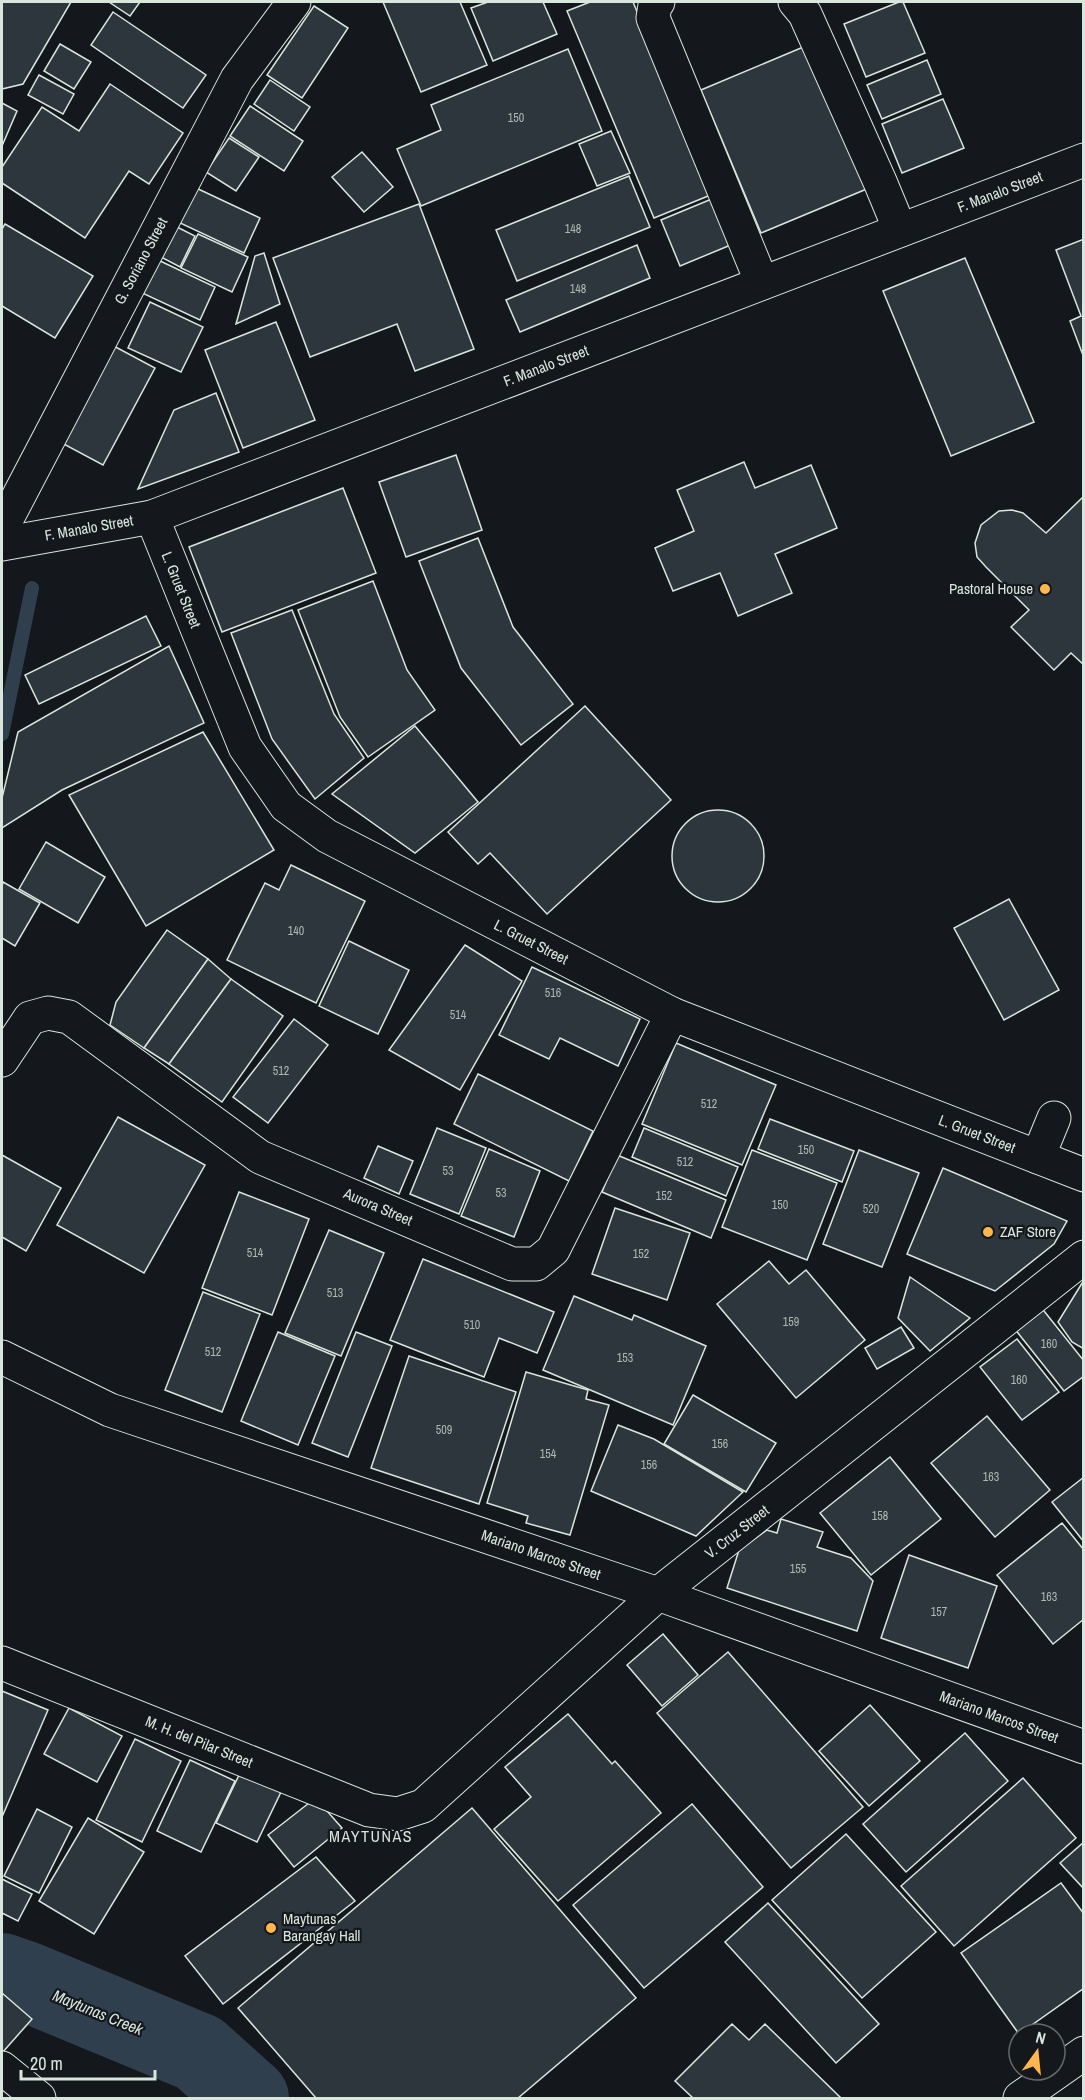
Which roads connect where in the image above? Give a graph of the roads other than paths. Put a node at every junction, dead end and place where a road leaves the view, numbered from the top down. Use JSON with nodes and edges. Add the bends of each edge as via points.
{"nodes":[{"id":1,"x":294,"y":2,"type":"edge"},
{"id":2,"x":658,"y":2,"type":"edge"},
{"id":3,"x":795,"y":2,"type":"edge"},
{"id":4,"x":1083,"y":160,"type":"edge"},
{"id":5,"x":900,"y":230,"type":"junction"},
{"id":6,"x":762,"y":283,"type":"junction"},
{"id":7,"x":152,"y":518,"type":"junction"},
{"id":8,"x":2,"y":528,"type":"edge"},
{"id":9,"x":2,"y":544,"type":"edge"},
{"id":10,"x":672,"y":1014,"type":"junction"},
{"id":11,"x":2,"y":1060,"type":"edge"},
{"id":12,"x":1054,"y":1118,"type":"dead end"},
{"id":13,"x":1038,"y":1157,"type":"junction"},
{"id":14,"x":1083,"y":1175,"type":"edge"},
{"id":15,"x":1083,"y":1257,"type":"edge"},
{"id":16,"x":2,"y":1357,"type":"edge"},
{"id":17,"x":658,"y":1594,"type":"junction"},
{"id":18,"x":2,"y":1663,"type":"edge"},
{"id":19,"x":1083,"y":1747,"type":"edge"},
{"id":20,"x":398,"y":1814,"type":"joint"},
{"id":21,"x":1083,"y":2053,"type":"edge"},
{"id":22,"x":2,"y":2068,"type":"edge"},
{"id":23,"x":39,"y":2098,"type":"edge"},
{"id":24,"x":1020,"y":2098,"type":"edge"}],
"edges":[{"from":1,"to":8,"type":"street","name":"G. Soriano Street","via":[[237,79]]},
{"from":2,"to":6,"type":"street","via":[[653,18]]},
{"from":3,"to":5,"type":"street","via":[[805,14]]},
{"from":4,"to":5,"type":"street","name":"F. Manalo Street"},
{"from":5,"to":6,"type":"street","name":"F. Manalo Street"},
{"from":6,"to":7,"type":"street","name":"F. Manalo Street"},
{"from":7,"to":9,"type":"street","name":"F. Manalo Street"},
{"from":7,"to":10,"type":"street","name":"L. Gruet Street","via":[[245,747],[286,806],[327,836]]},
{"from":10,"to":11,"type":"street","name":"Aurora Street","via":[[553,1250],[536,1264],[512,1264],[260,1157],[69,1017],[48,1013],[30,1018]]},
{"from":10,"to":13,"type":"street","name":"L. Gruet Street"},
{"from":12,"to":13,"type":"street"},
{"from":13,"to":14,"type":"street","name":"L. Gruet Street"},
{"from":15,"to":17,"type":"street","name":"V. Cruz Street"},
{"from":16,"to":17,"type":"street","name":"Mariano Marcos Street","via":[[110,1410]]},
{"from":17,"to":19,"type":"street","name":"Mariano Marcos Street"},
{"from":17,"to":20,"type":"street","name":"V. Cruz Street","via":[[423,1806]]},
{"from":18,"to":20,"type":"street","name":"M. H. del Pilar Street","via":[[369,1810]]},
{"from":21,"to":24,"type":"street"},
{"from":22,"to":23,"type":"street"}]}
